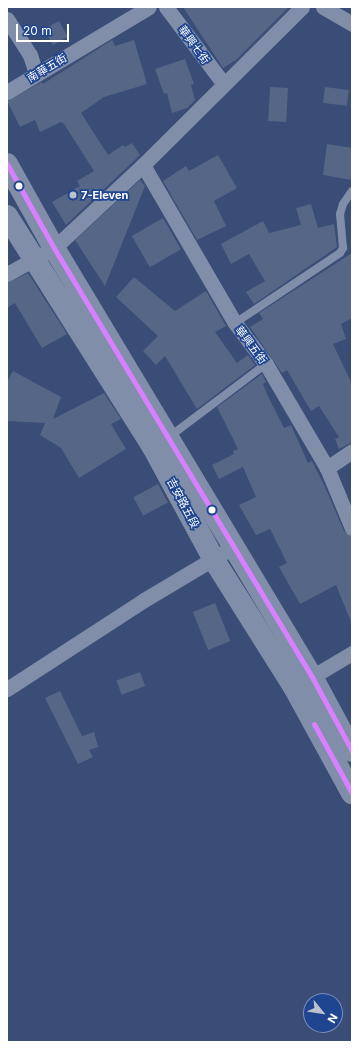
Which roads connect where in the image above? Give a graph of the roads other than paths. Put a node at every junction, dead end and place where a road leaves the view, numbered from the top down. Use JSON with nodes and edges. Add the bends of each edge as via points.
{"nodes":[{"id":1,"x":149,"y":7,"type":"edge"},
{"id":2,"x":166,"y":7,"type":"edge"},
{"id":3,"x":302,"y":7,"type":"edge"},
{"id":4,"x":323,"y":7,"type":"edge"},
{"id":5,"x":7,"y":19,"type":"edge"},
{"id":6,"x":352,"y":24,"type":"edge"},
{"id":7,"x":36,"y":74,"type":"junction"},
{"id":8,"x":222,"y":84,"type":"junction"},
{"id":9,"x":7,"y":92,"type":"edge"},
{"id":10,"x":7,"y":164,"type":"edge"},
{"id":11,"x":143,"y":165,"type":"junction"},
{"id":12,"x":352,"y":191,"type":"edge"},
{"id":13,"x":7,"y":216,"type":"edge"},
{"id":14,"x":54,"y":248,"type":"junction"},
{"id":15,"x":34,"y":261,"type":"junction"},
{"id":16,"x":7,"y":274,"type":"edge"},
{"id":17,"x":235,"y":323,"type":"junction"},
{"id":18,"x":266,"y":364,"type":"junction"},
{"id":19,"x":161,"y":442,"type":"junction"},
{"id":20,"x":352,"y":451,"type":"edge"},
{"id":21,"x":327,"y":468,"type":"junction"},
{"id":22,"x":352,"y":528,"type":"edge"},
{"id":23,"x":233,"y":547,"type":"junction"},
{"id":24,"x":214,"y":560,"type":"junction"},
{"id":25,"x":352,"y":653,"type":"edge"},
{"id":26,"x":303,"y":682,"type":"junction"},
{"id":27,"x":7,"y":689,"type":"edge"},
{"id":28,"x":352,"y":751,"type":"edge"},
{"id":29,"x":352,"y":793,"type":"edge"}],
"edges":[{"from":1,"to":7,"type":"street","name":"南華五街"},
{"from":2,"to":8,"type":"street","name":"華興七街"},
{"from":3,"to":8,"type":"street"},
{"from":4,"to":6,"type":"street"},
{"from":5,"to":7,"type":"street","via":[[30,55]]},
{"from":7,"to":9,"type":"street","name":"南華五街"},
{"from":8,"to":11,"type":"street"},
{"from":10,"to":14,"type":"main road","name":"吉安路五段"},
{"from":11,"to":14,"type":"street"},
{"from":11,"to":17,"type":"street","name":"華興五街"},
{"from":12,"to":17,"type":"lane","via":[[340,214],[343,248],[335,258]]},
{"from":13,"to":15,"type":"main road","name":"吉安路五段"},
{"from":14,"to":15,"type":"street"},
{"from":14,"to":19,"type":"main road","name":"吉安路五段"},
{"from":15,"to":16,"type":"street"},
{"from":15,"to":19,"type":"main road","name":"吉安路五段"},
{"from":17,"to":18,"type":"street","name":"華興五街"},
{"from":18,"to":19,"type":"lane"},
{"from":18,"to":21,"type":"street","name":"華興五街"},
{"from":19,"to":23,"type":"main road","name":"吉安路五段"},
{"from":19,"to":24,"type":"main road","name":"吉安路五段"},
{"from":20,"to":21,"type":"street"},
{"from":21,"to":22,"type":"street","name":"華興五街"},
{"from":23,"to":24,"type":"street"},
{"from":23,"to":26,"type":"main road","name":"吉安路五段"},
{"from":24,"to":26,"type":"main road","name":"吉安路五段"},
{"from":24,"to":27,"type":"street","via":[[138,604]]},
{"from":25,"to":26,"type":"street"},
{"from":26,"to":28,"type":"main road","name":"吉安路五段"},
{"from":26,"to":29,"type":"main road","name":"吉安路五段"}]}
